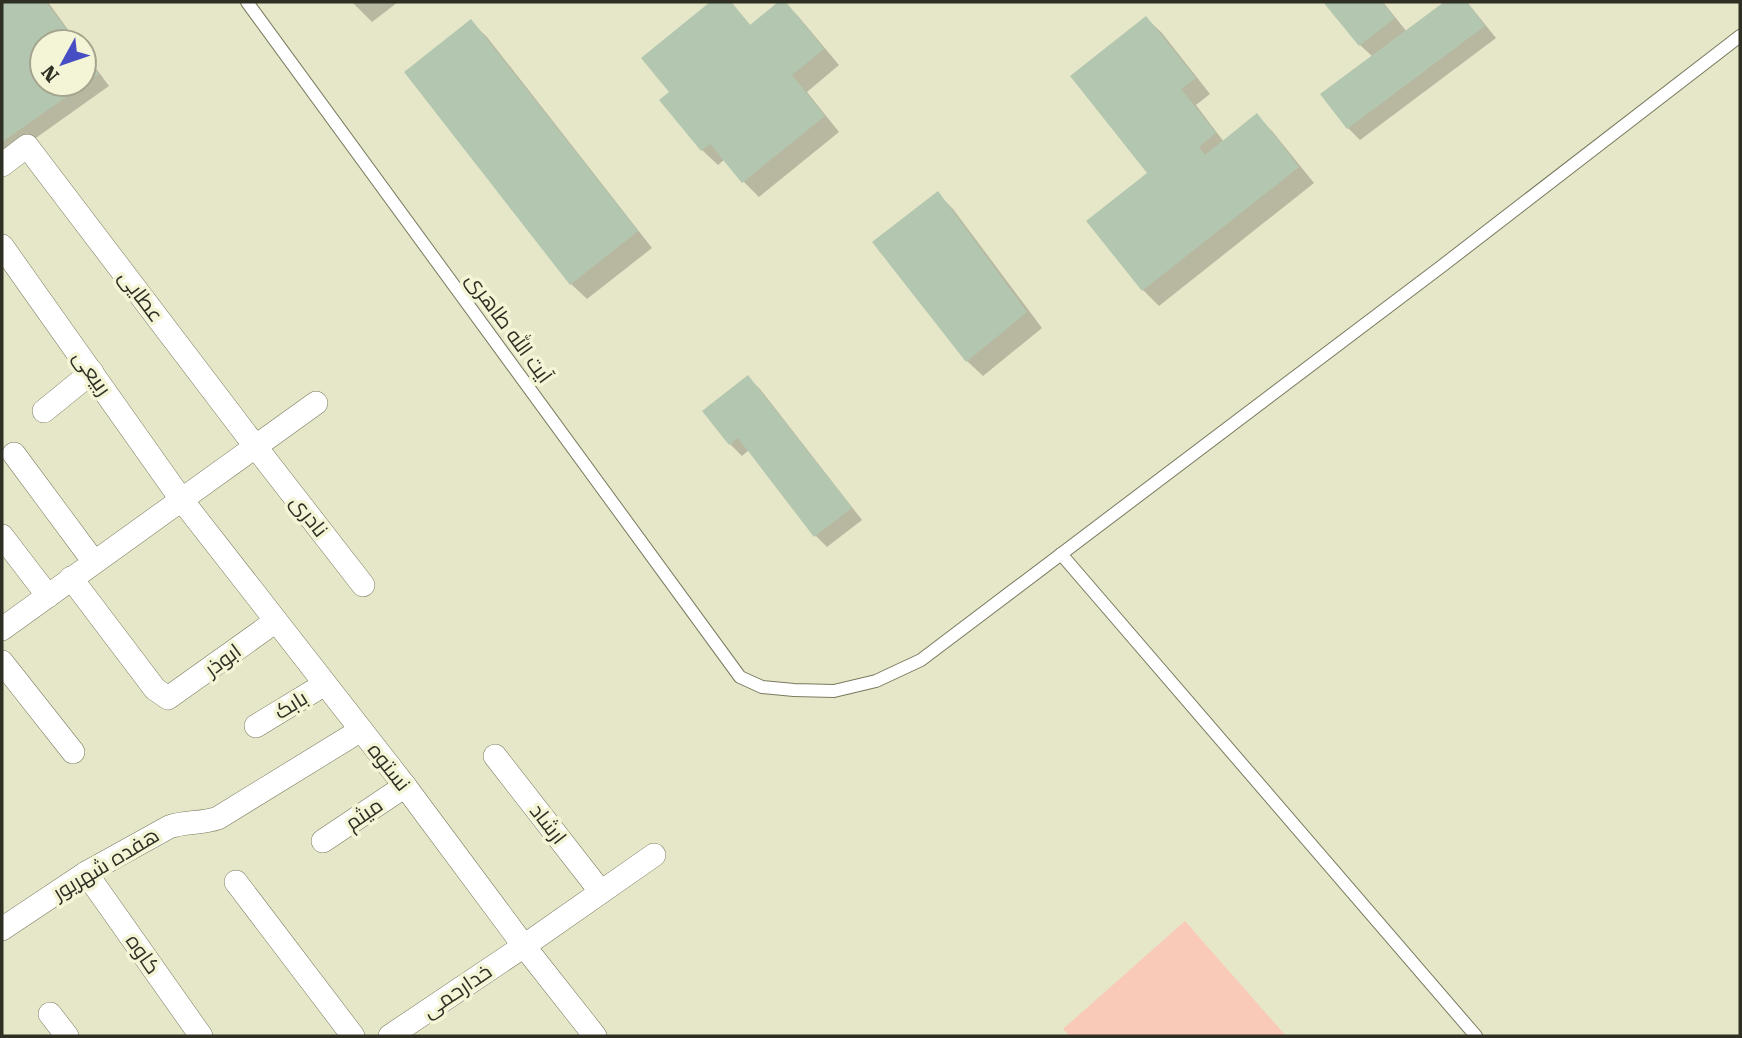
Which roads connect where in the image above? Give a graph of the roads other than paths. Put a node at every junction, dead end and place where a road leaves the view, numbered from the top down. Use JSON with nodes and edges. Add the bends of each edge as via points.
{"nodes":[{"id":1,"x":247,"y":2,"type":"edge"},
{"id":2,"x":1740,"y":36,"type":"edge"},
{"id":3,"x":2,"y":165,"type":"edge"},
{"id":4,"x":2,"y":246,"type":"edge"},
{"id":5,"x":92,"y":372,"type":"junction"},
{"id":6,"x":317,"y":402,"type":"dead end"},
{"id":7,"x":44,"y":411,"type":"dead end"},
{"id":8,"x":255,"y":446,"type":"junction"},
{"id":9,"x":14,"y":454,"type":"dead end"},
{"id":10,"x":181,"y":499,"type":"junction"},
{"id":11,"x":2,"y":536,"type":"edge"},
{"id":12,"x":1061,"y":554,"type":"junction"},
{"id":13,"x":94,"y":562,"type":"junction"},
{"id":14,"x":72,"y":578,"type":"junction"},
{"id":15,"x":363,"y":585,"type":"dead end"},
{"id":16,"x":48,"y":596,"type":"junction"},
{"id":17,"x":276,"y":621,"type":"junction"},
{"id":18,"x":2,"y":629,"type":"edge"},
{"id":19,"x":2,"y":662,"type":"edge"},
{"id":20,"x":325,"y":684,"type":"junction"},
{"id":21,"x":256,"y":726,"type":"dead end"},
{"id":22,"x":361,"y":730,"type":"junction"},
{"id":23,"x":73,"y":752,"type":"dead end"},
{"id":24,"x":495,"y":756,"type":"dead end"},
{"id":25,"x":405,"y":786,"type":"junction"},
{"id":26,"x":323,"y":841,"type":"dead end"},
{"id":27,"x":654,"y":855,"type":"dead end"},
{"id":28,"x":86,"y":873,"type":"junction"},
{"id":29,"x":236,"y":882,"type":"dead end"},
{"id":30,"x":601,"y":892,"type":"junction"},
{"id":31,"x":2,"y":929,"type":"edge"},
{"id":32,"x":524,"y":946,"type":"junction"},
{"id":33,"x":50,"y":1014,"type":"dead end"},
{"id":34,"x":66,"y":1036,"type":"edge"},
{"id":35,"x":201,"y":1036,"type":"edge"},
{"id":36,"x":353,"y":1036,"type":"edge"},
{"id":37,"x":390,"y":1036,"type":"edge"},
{"id":38,"x":595,"y":1036,"type":"edge"},
{"id":39,"x":1476,"y":1036,"type":"edge"}],
"edges":[{"from":1,"to":12,"type":"lane","name":"آیت الله طاهری","via":[[740,677],[762,687],[794,690],[834,691],[876,681],[921,660]]},
{"from":2,"to":12,"type":"lane"},
{"from":3,"to":8,"type":"street","name":"عطایی","via":[[27,146]]},
{"from":4,"to":5,"type":"street","name":"ربیعی"},
{"from":5,"to":7,"type":"street"},
{"from":5,"to":10,"type":"street","name":"ربیعی"},
{"from":6,"to":8,"type":"street"},
{"from":8,"to":10,"type":"street"},
{"from":8,"to":15,"type":"street","name":"نادری"},
{"from":9,"to":13,"type":"street"},
{"from":10,"to":13,"type":"street"},
{"from":10,"to":17,"type":"street","name":"نستوه"},
{"from":11,"to":16,"type":"street"},
{"from":12,"to":39,"type":"lane"},
{"from":13,"to":14,"type":"street"},
{"from":14,"to":16,"type":"street"},
{"from":14,"to":17,"type":"street","name":"ابوذر","via":[[155,689],[168,698]]},
{"from":16,"to":18,"type":"street"},
{"from":17,"to":20,"type":"street","name":"نستوه"},
{"from":19,"to":23,"type":"street"},
{"from":20,"to":21,"type":"street","name":"بابک"},
{"from":20,"to":22,"type":"street","name":"نستوه"},
{"from":22,"to":25,"type":"street","name":"نستوه"},
{"from":22,"to":28,"type":"street","name":"هفده شهریور","via":[[218,818],[169,827]]},
{"from":24,"to":30,"type":"street","name":"ارشاد"},
{"from":25,"to":26,"type":"street","name":"میثم"},
{"from":25,"to":32,"type":"street","name":"نستوه"},
{"from":27,"to":30,"type":"street","name":"خدارحمی"},
{"from":28,"to":31,"type":"street","name":"هفده شهریور"},
{"from":28,"to":35,"type":"street","name":"کاوه"},
{"from":29,"to":36,"type":"street"},
{"from":30,"to":32,"type":"street","name":"خدارحمی"},
{"from":32,"to":37,"type":"street","name":"خدارحمی"},
{"from":32,"to":38,"type":"street","name":"نستوه"},
{"from":33,"to":34,"type":"street"}]}
